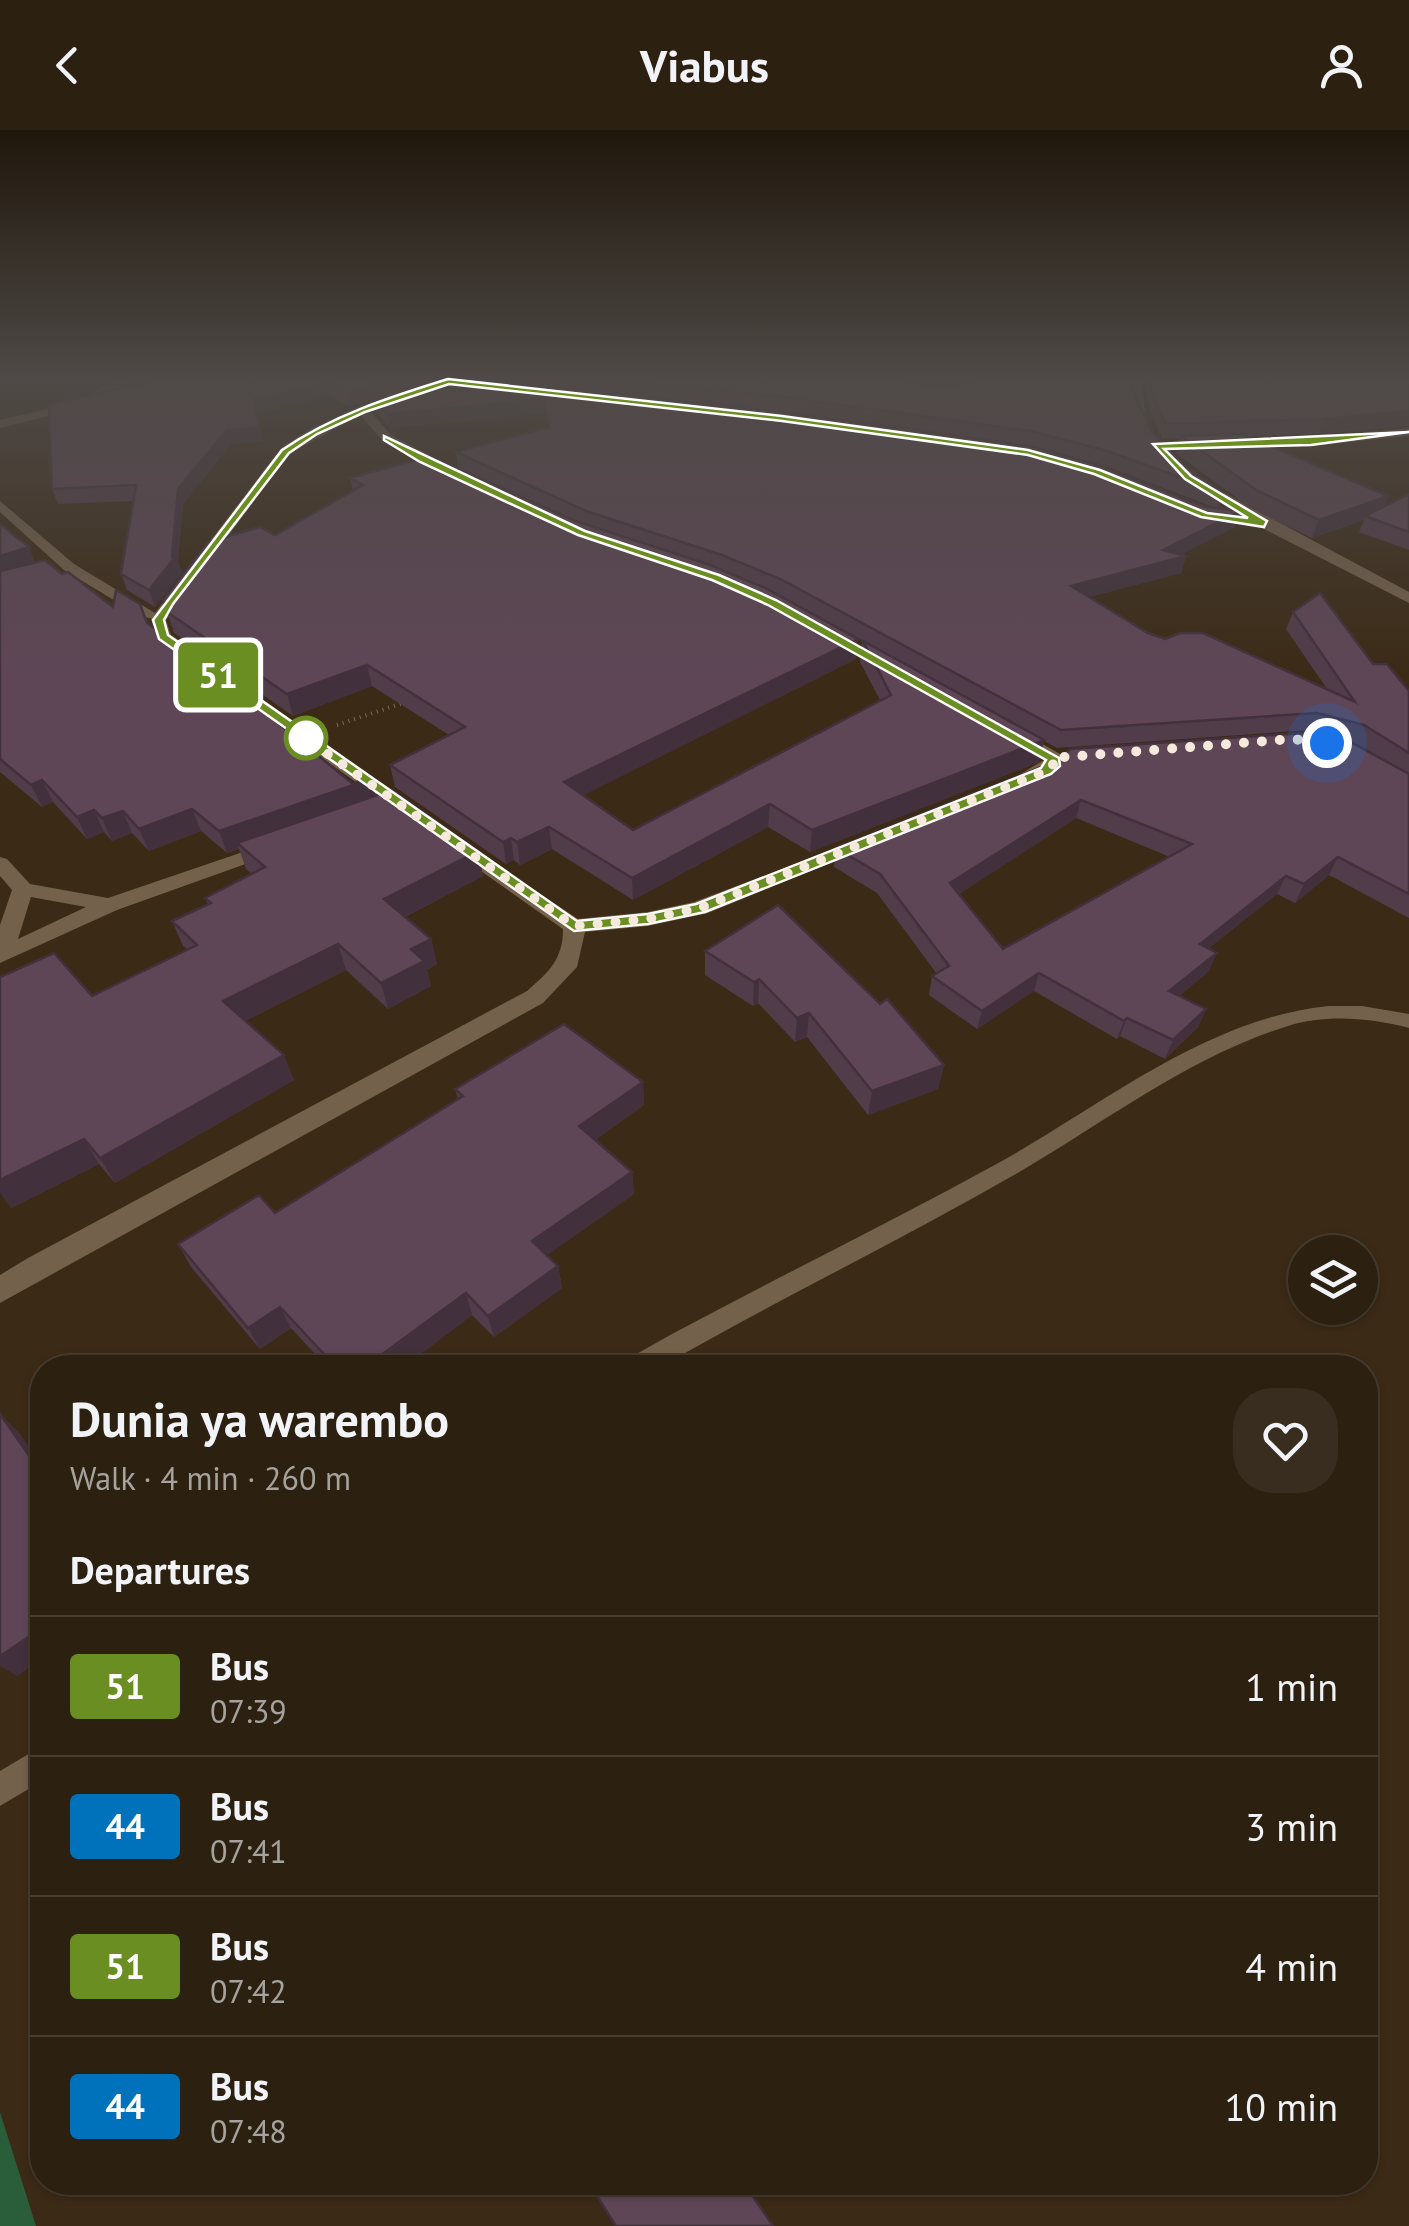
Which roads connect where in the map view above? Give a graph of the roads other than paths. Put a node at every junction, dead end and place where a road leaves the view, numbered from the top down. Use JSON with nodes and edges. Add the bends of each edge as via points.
{"nodes":[{"id":1,"x":265,"y":477,"type":"edge"},
{"id":2,"x":461,"y":477,"type":"edge"},
{"id":3,"x":1192,"y":477,"type":"edge"},
{"id":4,"x":476,"y":484,"type":"edge"},
{"id":5,"x":0,"y":506,"type":"edge"},
{"id":6,"x":1190,"y":510,"type":"edge"},
{"id":7,"x":1264,"y":524,"type":"junction"},
{"id":8,"x":68,"y":567,"type":"junction"},
{"id":9,"x":52,"y":572,"type":"edge"},
{"id":10,"x":1409,"y":598,"type":"edge"},
{"id":11,"x":158,"y":620,"type":"junction"},
{"id":12,"x":995,"y":724,"type":"edge"},
{"id":13,"x":1013,"y":784,"type":"edge"},
{"id":14,"x":880,"y":838,"type":"edge"},
{"id":15,"x":290,"y":842,"type":"edge"},
{"id":16,"x":0,"y":863,"type":"edge"},
{"id":17,"x":23,"y":890,"type":"junction"},
{"id":18,"x":109,"y":904,"type":"junction"},
{"id":19,"x":574,"y":926,"type":"junction"},
{"id":20,"x":0,"y":956,"type":"edge"},
{"id":21,"x":1409,"y":1021,"type":"edge"},
{"id":22,"x":0,"y":1290,"type":"edge"},
{"id":23,"x":659,"y":1355,"type":"edge"},
{"id":24,"x":30,"y":1770,"type":"edge"},
{"id":25,"x":0,"y":1790,"type":"edge"}],
"edges":[{"from":1,"to":11,"type":"street"},
{"from":2,"to":4,"type":"street"},
{"from":3,"to":7,"type":"street"},
{"from":5,"to":8,"type":"street"},
{"from":6,"to":7,"type":"street"},
{"from":7,"to":10,"type":"street"},
{"from":8,"to":9,"type":"street"},
{"from":8,"to":11,"type":"street"},
{"from":11,"to":19,"type":"street","via":[[163,636],[390,808]]},
{"from":12,"to":13,"type":"street","via":[[1062,757]]},
{"from":14,"to":19,"type":"street","via":[[700,908]]},
{"from":15,"to":18,"type":"street"},
{"from":16,"to":17,"type":"street"},
{"from":17,"to":18,"type":"street"},
{"from":17,"to":20,"type":"street"},
{"from":18,"to":20,"type":"street"},
{"from":19,"to":22,"type":"street","via":[[575,952],[562,974],[534,997]]},
{"from":21,"to":23,"type":"lane","via":[[1355,1012],[1285,1020],[1224,1045]]},
{"from":24,"to":25,"type":"lane"}]}
